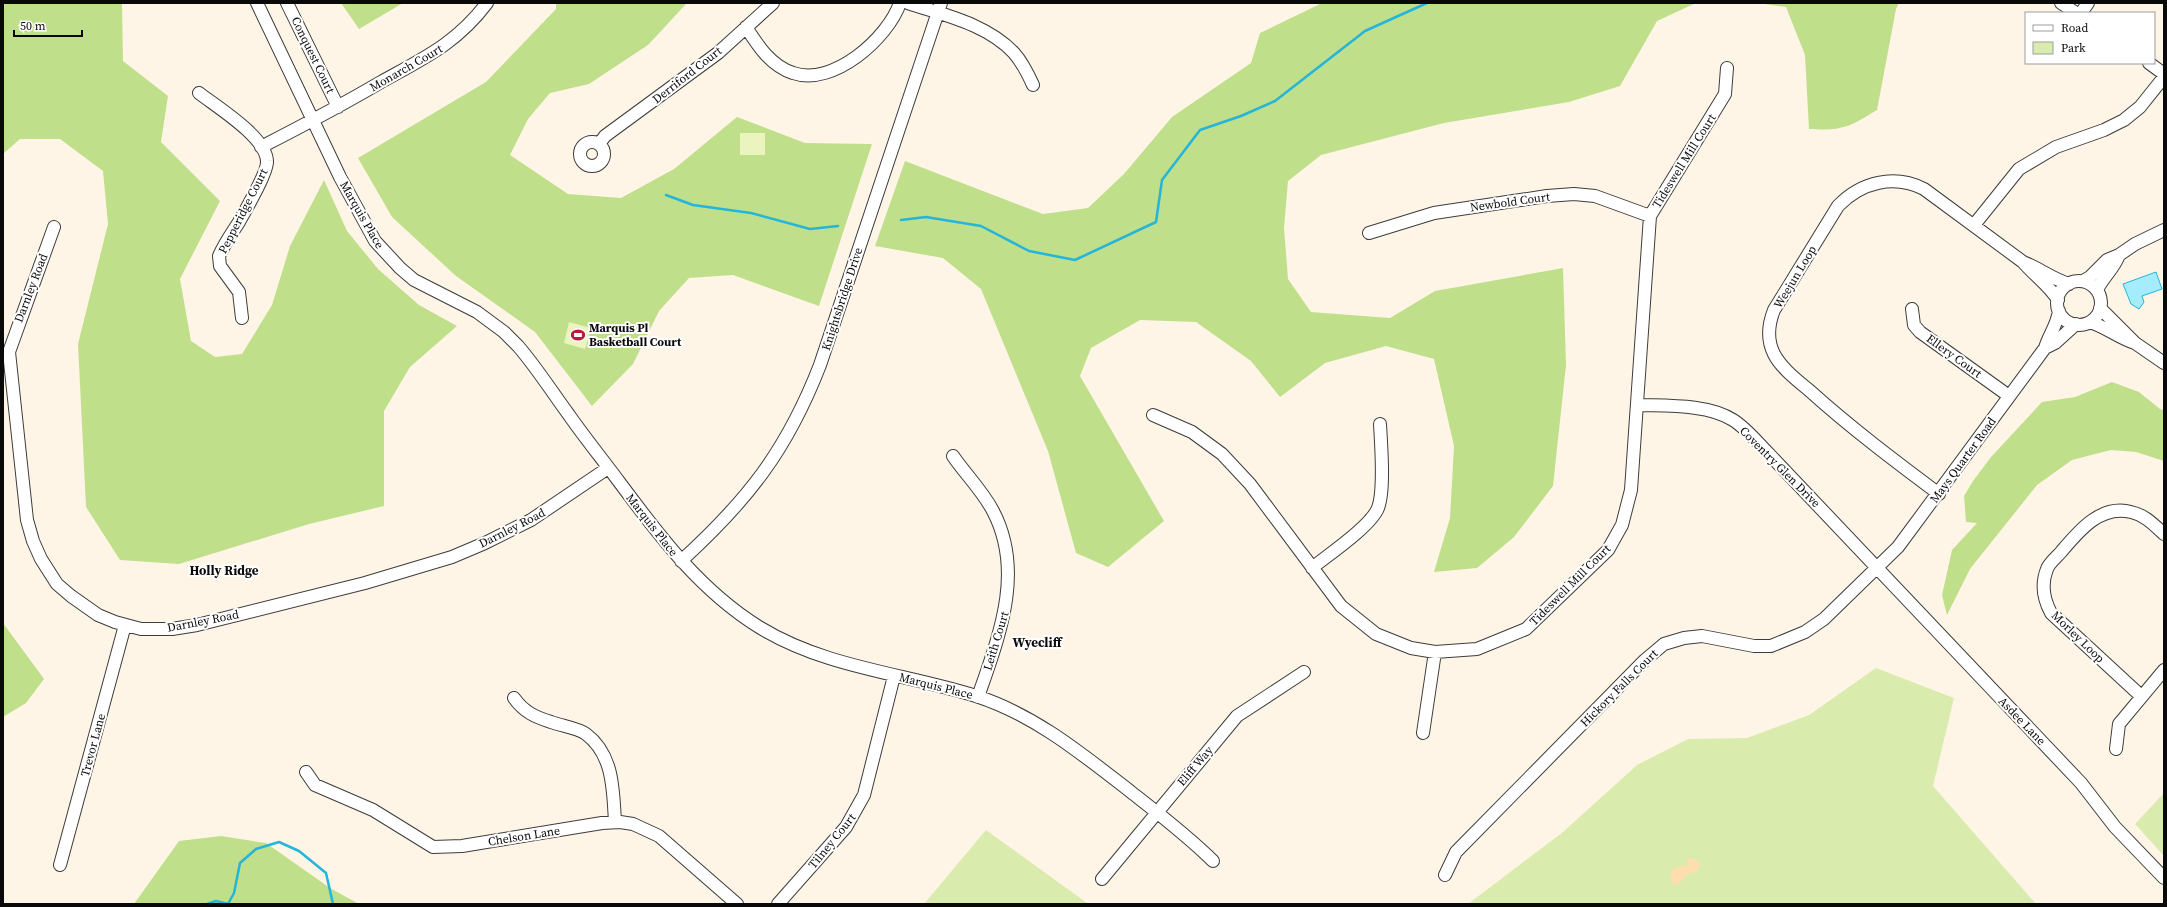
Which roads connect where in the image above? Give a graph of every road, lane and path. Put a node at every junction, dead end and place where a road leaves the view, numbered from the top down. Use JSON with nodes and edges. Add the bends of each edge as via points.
{"nodes":[{"id":1,"x":257,"y":3,"type":"edge"},
{"id":2,"x":287,"y":3,"type":"edge"},
{"id":3,"x":487,"y":3,"type":"edge"},
{"id":4,"x":773,"y":3,"type":"edge"},
{"id":5,"x":900,"y":3,"type":"edge"},
{"id":6,"x":908,"y":3,"type":"edge"},
{"id":7,"x":2061,"y":3,"type":"edge"},
{"id":8,"x":2088,"y":3,"type":"edge"},
{"id":9,"x":939,"y":8,"type":"edge"},
{"id":10,"x":2074,"y":12,"type":"edge"},
{"id":11,"x":2082,"y":12,"type":"edge"},
{"id":12,"x":746,"y":27,"type":"junction"},
{"id":13,"x":2150,"y":64,"type":"edge"},
{"id":14,"x":1727,"y":68,"type":"dead end"},
{"id":15,"x":2164,"y":74,"type":"edge"},
{"id":16,"x":2164,"y":77,"type":"edge"},
{"id":17,"x":1033,"y":85,"type":"dead end"},
{"id":18,"x":199,"y":93,"type":"dead end"},
{"id":19,"x":338,"y":107,"type":"junction"},
{"id":20,"x":314,"y":120,"type":"junction"},
{"id":21,"x":599,"y":144,"type":"dead end"},
{"id":22,"x":261,"y":147,"type":"junction"},
{"id":23,"x":1650,"y":216,"type":"junction"},
{"id":24,"x":1974,"y":225,"type":"junction"},
{"id":25,"x":54,"y":227,"type":"dead end"},
{"id":26,"x":2164,"y":230,"type":"edge"},
{"id":27,"x":1369,"y":233,"type":"dead end"},
{"id":28,"x":2119,"y":255,"type":"junction"},
{"id":29,"x":2023,"y":262,"type":"junction"},
{"id":30,"x":2083,"y":281,"type":"junction"},
{"id":31,"x":2069,"y":284,"type":"junction"},
{"id":32,"x":2097,"y":290,"type":"junction"},
{"id":33,"x":2058,"y":306,"type":"junction"},
{"id":34,"x":2100,"y":308,"type":"junction"},
{"id":35,"x":1912,"y":310,"type":"dead end"},
{"id":36,"x":242,"y":318,"type":"dead end"},
{"id":37,"x":2090,"y":322,"type":"junction"},
{"id":38,"x":2076,"y":324,"type":"junction"},
{"id":39,"x":2135,"y":343,"type":"junction"},
{"id":40,"x":2045,"y":348,"type":"junction"},
{"id":41,"x":2164,"y":363,"type":"edge"},
{"id":42,"x":2009,"y":396,"type":"junction"},
{"id":43,"x":1638,"y":405,"type":"junction"},
{"id":44,"x":1153,"y":415,"type":"dead end"},
{"id":45,"x":1380,"y":424,"type":"dead end"},
{"id":46,"x":953,"y":456,"type":"dead end"},
{"id":47,"x":608,"y":468,"type":"junction"},
{"id":48,"x":1939,"y":494,"type":"junction"},
{"id":49,"x":2164,"y":534,"type":"edge"},
{"id":50,"x":681,"y":561,"type":"junction"},
{"id":51,"x":1312,"y":568,"type":"junction"},
{"id":52,"x":1875,"y":568,"type":"junction"},
{"id":53,"x":125,"y":625,"type":"junction"},
{"id":54,"x":1435,"y":652,"type":"junction"},
{"id":55,"x":2164,"y":670,"type":"edge"},
{"id":56,"x":1304,"y":672,"type":"dead end"},
{"id":57,"x":894,"y":676,"type":"junction"},
{"id":58,"x":2141,"y":696,"type":"junction"},
{"id":59,"x":978,"y":697,"type":"junction"},
{"id":60,"x":514,"y":698,"type":"dead end"},
{"id":61,"x":1423,"y":732,"type":"dead end"},
{"id":62,"x":2116,"y":749,"type":"dead end"},
{"id":63,"x":306,"y":772,"type":"dead end"},
{"id":64,"x":1157,"y":812,"type":"junction"},
{"id":65,"x":615,"y":822,"type":"junction"},
{"id":66,"x":1213,"y":861,"type":"dead end"},
{"id":67,"x":60,"y":865,"type":"dead end"},
{"id":68,"x":1445,"y":875,"type":"dead end"},
{"id":69,"x":2164,"y":878,"type":"edge"},
{"id":70,"x":1102,"y":879,"type":"dead end"},
{"id":71,"x":737,"y":904,"type":"edge"},
{"id":72,"x":778,"y":904,"type":"edge"}],
"edges":[{"from":1,"to":20,"type":"street","name":"Marquis Place"},
{"from":2,"to":19,"type":"street","name":"Conquest Court"},
{"from":3,"to":19,"type":"street","name":"Monarch Court","via":[[461,33],[443,47]]},
{"from":4,"to":12,"type":"street","name":"Derriford Court"},
{"from":5,"to":12,"type":"street","via":[[887,26],[863,51],[835,70],[813,75],[793,73],[782,68],[761,50]]},
{"from":6,"to":9,"type":"street"},
{"from":7,"to":10,"type":"street"},
{"from":8,"to":11,"type":"street"},
{"from":9,"to":17,"type":"street","via":[[998,40],[1013,52]]},
{"from":9,"to":50,"type":"street","name":"Knightsbridge Drive","via":[[820,365],[800,414],[782,446],[750,491],[711,534]]},
{"from":12,"to":21,"type":"street","name":"Derriford Court","via":[[718,53],[604,136]]},
{"from":13,"to":15,"type":"street"},
{"from":14,"to":23,"type":"street","name":"Tideswell Mill Court","via":[[1725,94]]},
{"from":16,"to":24,"type":"street","via":[[2140,107],[2124,120],[2056,147],[2019,169]]},
{"from":18,"to":22,"type":"street","name":"Pepperidge Court","via":[[247,130]]},
{"from":19,"to":20,"type":"street","name":"Monarch Court"},
{"from":20,"to":22,"type":"street"},
{"from":20,"to":47,"type":"street","name":"Marquis Place","via":[[348,192],[384,253],[414,280],[477,312],[508,337],[529,359]]},
{"from":22,"to":36,"type":"street","name":"Pepperidge Court","via":[[268,161],[266,168],[219,256],[220,266],[239,292]]},
{"from":23,"to":27,"type":"street","name":"Newbold Court","via":[[1595,196],[1574,194],[1434,213]]},
{"from":23,"to":43,"type":"street","name":"Tideswell Mill Court"},
{"from":24,"to":29,"type":"street","name":"Weejun Loop"},
{"from":24,"to":48,"type":"street","name":"Weejun Loop","via":[[1924,189],[1911,183],[1886,181],[1859,189],[1838,206],[1774,310],[1770,321],[1770,344],[1775,356],[1794,377],[1848,426]]},
{"from":25,"to":53,"type":"street","name":"Darnley Road","via":[[9,352],[26,520],[41,559],[57,584],[98,615]]},
{"from":26,"to":28,"type":"street"},
{"from":28,"to":30,"type":"street","via":[[2107,260]]},
{"from":28,"to":32,"type":"street","via":[[2115,266],[2100,282]]},
{"from":29,"to":31,"type":"street","name":"Weejun Loop","via":[[2058,281]]},
{"from":29,"to":33,"type":"street","name":"Weejun Loop","via":[[2054,293]]},
{"from":30,"to":31,"type":"street"},
{"from":30,"to":32,"type":"street"},
{"from":31,"to":33,"type":"street","name":"Mays Quarter Road","via":[[2061,291]]},
{"from":32,"to":34,"type":"street"},
{"from":33,"to":38,"type":"street","via":[[2063,317]]},
{"from":33,"to":40,"type":"street","name":"Mays Quarter Road","via":[[2058,320]]},
{"from":34,"to":37,"type":"street"},
{"from":34,"to":39,"type":"street"},
{"from":35,"to":42,"type":"street","name":"Ellery Court","via":[[1914,325],[1920,332]]},
{"from":37,"to":38,"type":"street"},
{"from":37,"to":39,"type":"street"},
{"from":38,"to":40,"type":"street","name":"Mays Quarter Road","via":[[2055,343]]},
{"from":39,"to":41,"type":"street"},
{"from":40,"to":42,"type":"street","name":"Mays Quarter Road"},
{"from":42,"to":48,"type":"street","name":"Mays Quarter Road"},
{"from":43,"to":52,"type":"street","name":"Coventry Glen Drive","via":[[1682,407],[1716,413],[1733,420],[1769,454]]},
{"from":43,"to":54,"type":"street","name":"Tideswell Mill Court","via":[[1631,490],[1622,525],[1608,550],[1526,629],[1477,649]]},
{"from":44,"to":51,"type":"street","name":"Tideswell Mill Court","via":[[1192,432],[1222,454],[1250,484]]},
{"from":45,"to":51,"type":"street","via":[[1382,478],[1378,508],[1365,525]]},
{"from":46,"to":59,"type":"street","name":"Leith Court","via":[[984,495],[993,511],[1007,554],[1005,614]]},
{"from":47,"to":50,"type":"street","name":"Marquis Place","via":[[661,540]]},
{"from":47,"to":53,"type":"street","name":"Darnley Road","via":[[532,520],[485,543],[432,564],[197,625],[158,630]]},
{"from":48,"to":52,"type":"street","name":"Mays Quarter Road","via":[[1898,548]]},
{"from":49,"to":58,"type":"street","name":"Morley Loop","via":[[2147,518],[2130,512],[2110,512],[2093,518],[2047,568],[2045,602],[2051,613]]},
{"from":50,"to":57,"type":"street","name":"Marquis Place","via":[[747,619],[784,641],[843,664]]},
{"from":51,"to":54,"type":"street","name":"Tideswell Mill Court","via":[[1341,606],[1376,634],[1411,648]]},
{"from":52,"to":68,"type":"street","name":"Hickory Falls Court","via":[[1824,619],[1789,640],[1771,646],[1754,646],[1702,636],[1664,644],[1645,660],[1456,852]]},
{"from":52,"to":69,"type":"street","name":"Asdee Lane","via":[[2081,783],[2119,831]]},
{"from":53,"to":67,"type":"street","name":"Trevor Lane"},
{"from":54,"to":61,"type":"street"},
{"from":55,"to":58,"type":"street"},
{"from":56,"to":64,"type":"street","name":"Eliff Way","via":[[1237,716]]},
{"from":57,"to":59,"type":"street","name":"Marquis Place"},
{"from":57,"to":72,"type":"street","name":"Tilney Court","via":[[864,795],[846,827]]},
{"from":58,"to":62,"type":"street","via":[[2119,724]]},
{"from":59,"to":64,"type":"street","name":"Marquis Place","via":[[1044,727]]},
{"from":60,"to":65,"type":"street","via":[[521,708],[533,716],[586,734],[604,754],[612,776]]},
{"from":63,"to":65,"type":"street","name":"Chelson Lane","via":[[315,785],[373,810],[433,847],[462,846]]},
{"from":64,"to":66,"type":"street","name":"Marquis Place"},
{"from":64,"to":70,"type":"street","name":"Eliff Way"},
{"from":65,"to":71,"type":"street","name":"Chelson Lane","via":[[633,824],[659,836]]}]}
